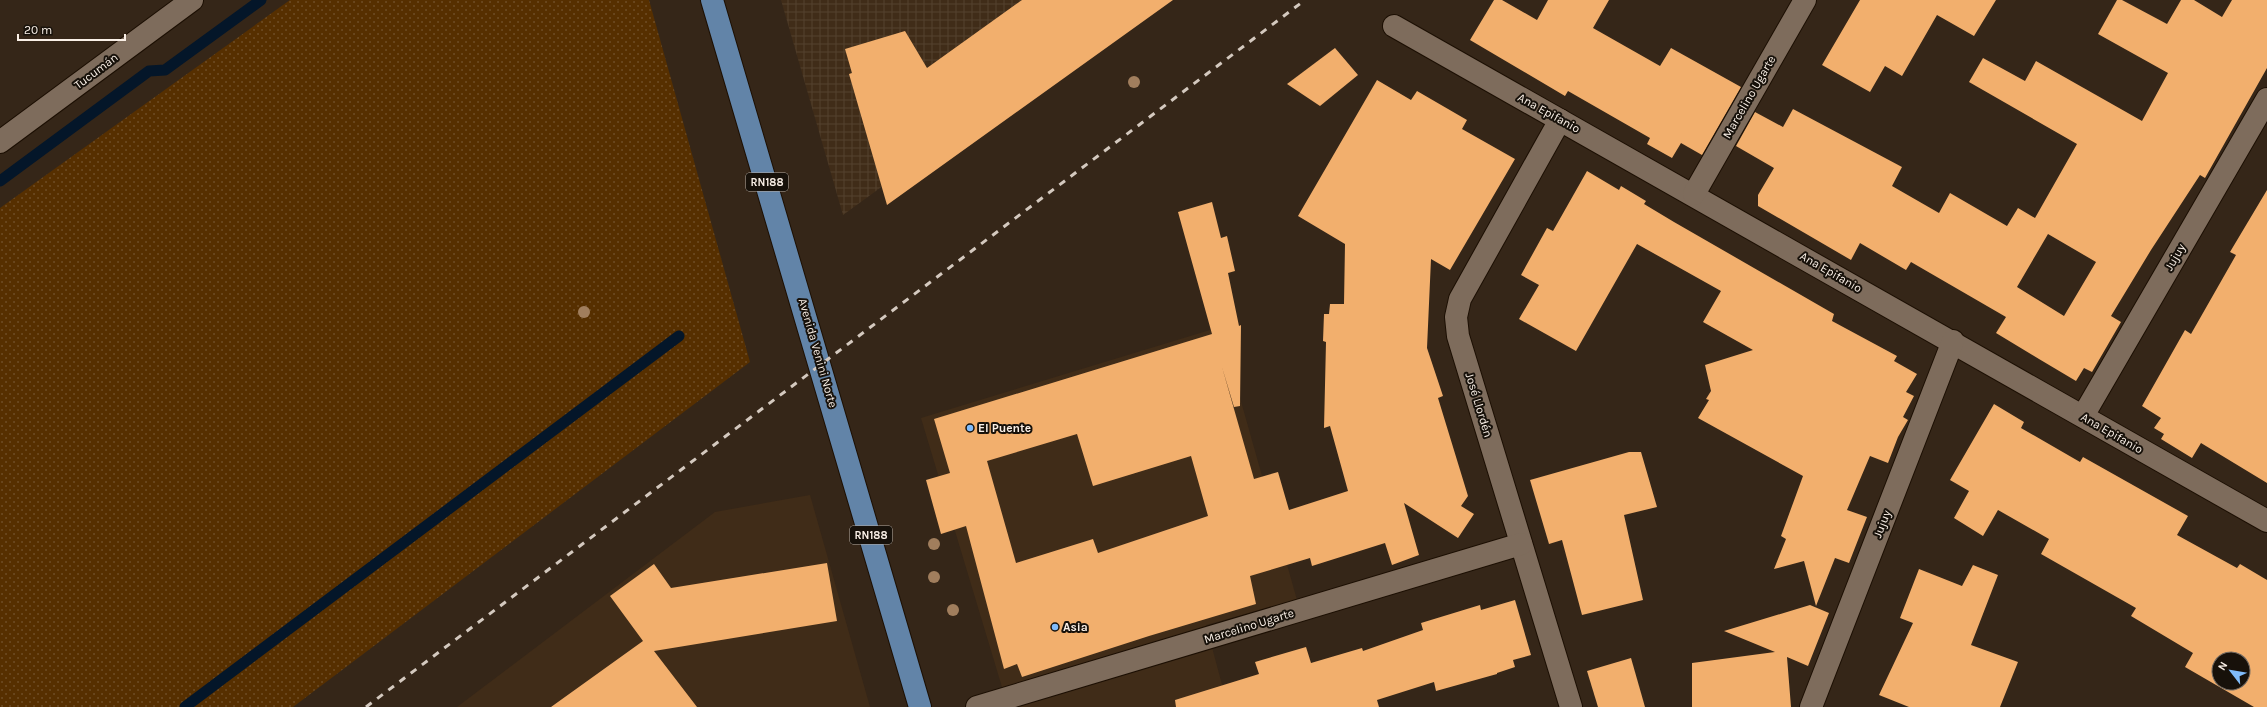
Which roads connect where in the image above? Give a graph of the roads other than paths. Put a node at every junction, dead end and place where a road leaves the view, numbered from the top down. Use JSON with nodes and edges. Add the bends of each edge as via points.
{"nodes":[{"id":1,"x":192,"y":0,"type":"edge"},
{"id":2,"x":712,"y":0,"type":"edge"},
{"id":3,"x":1805,"y":0,"type":"edge"},
{"id":4,"x":1394,"y":26,"type":"dead end"},
{"id":5,"x":2267,"y":99,"type":"edge"},
{"id":6,"x":1560,"y":120,"type":"junction"},
{"id":7,"x":0,"y":142,"type":"edge"},
{"id":8,"x":1694,"y":194,"type":"junction"},
{"id":9,"x":1953,"y":341,"type":"junction"},
{"id":10,"x":2083,"y":416,"type":"junction"},
{"id":11,"x":2267,"y":520,"type":"edge"},
{"id":12,"x":1521,"y":544,"type":"junction"},
{"id":13,"x":920,"y":707,"type":"edge"},
{"id":14,"x":977,"y":707,"type":"edge"},
{"id":15,"x":1571,"y":707,"type":"edge"},
{"id":16,"x":1811,"y":707,"type":"edge"}],
"edges":[{"from":1,"to":7,"type":"street","name":"Tucumán"},
{"from":2,"to":13,"type":"highway","name":"Avenida Venini Norte","number":"RN188"},
{"from":3,"to":8,"type":"street","name":"Marcelino Ugarte"},
{"from":4,"to":6,"type":"street","name":"Ana Epifanio"},
{"from":5,"to":10,"type":"street","name":"Jujuy"},
{"from":6,"to":8,"type":"street","name":"Ana Epifanio"},
{"from":6,"to":12,"type":"street","name":"José Llordén","via":[[1460,299],[1456,317],[1458,336]]},
{"from":8,"to":9,"type":"street","name":"Ana Epifanio"},
{"from":9,"to":10,"type":"street","name":"Ana Epifanio"},
{"from":9,"to":16,"type":"street","name":"Jujuy"},
{"from":10,"to":11,"type":"street","name":"Ana Epifanio"},
{"from":12,"to":14,"type":"street","name":"Marcelino Ugarte"},
{"from":12,"to":15,"type":"street","name":"José Llordén"}]}
